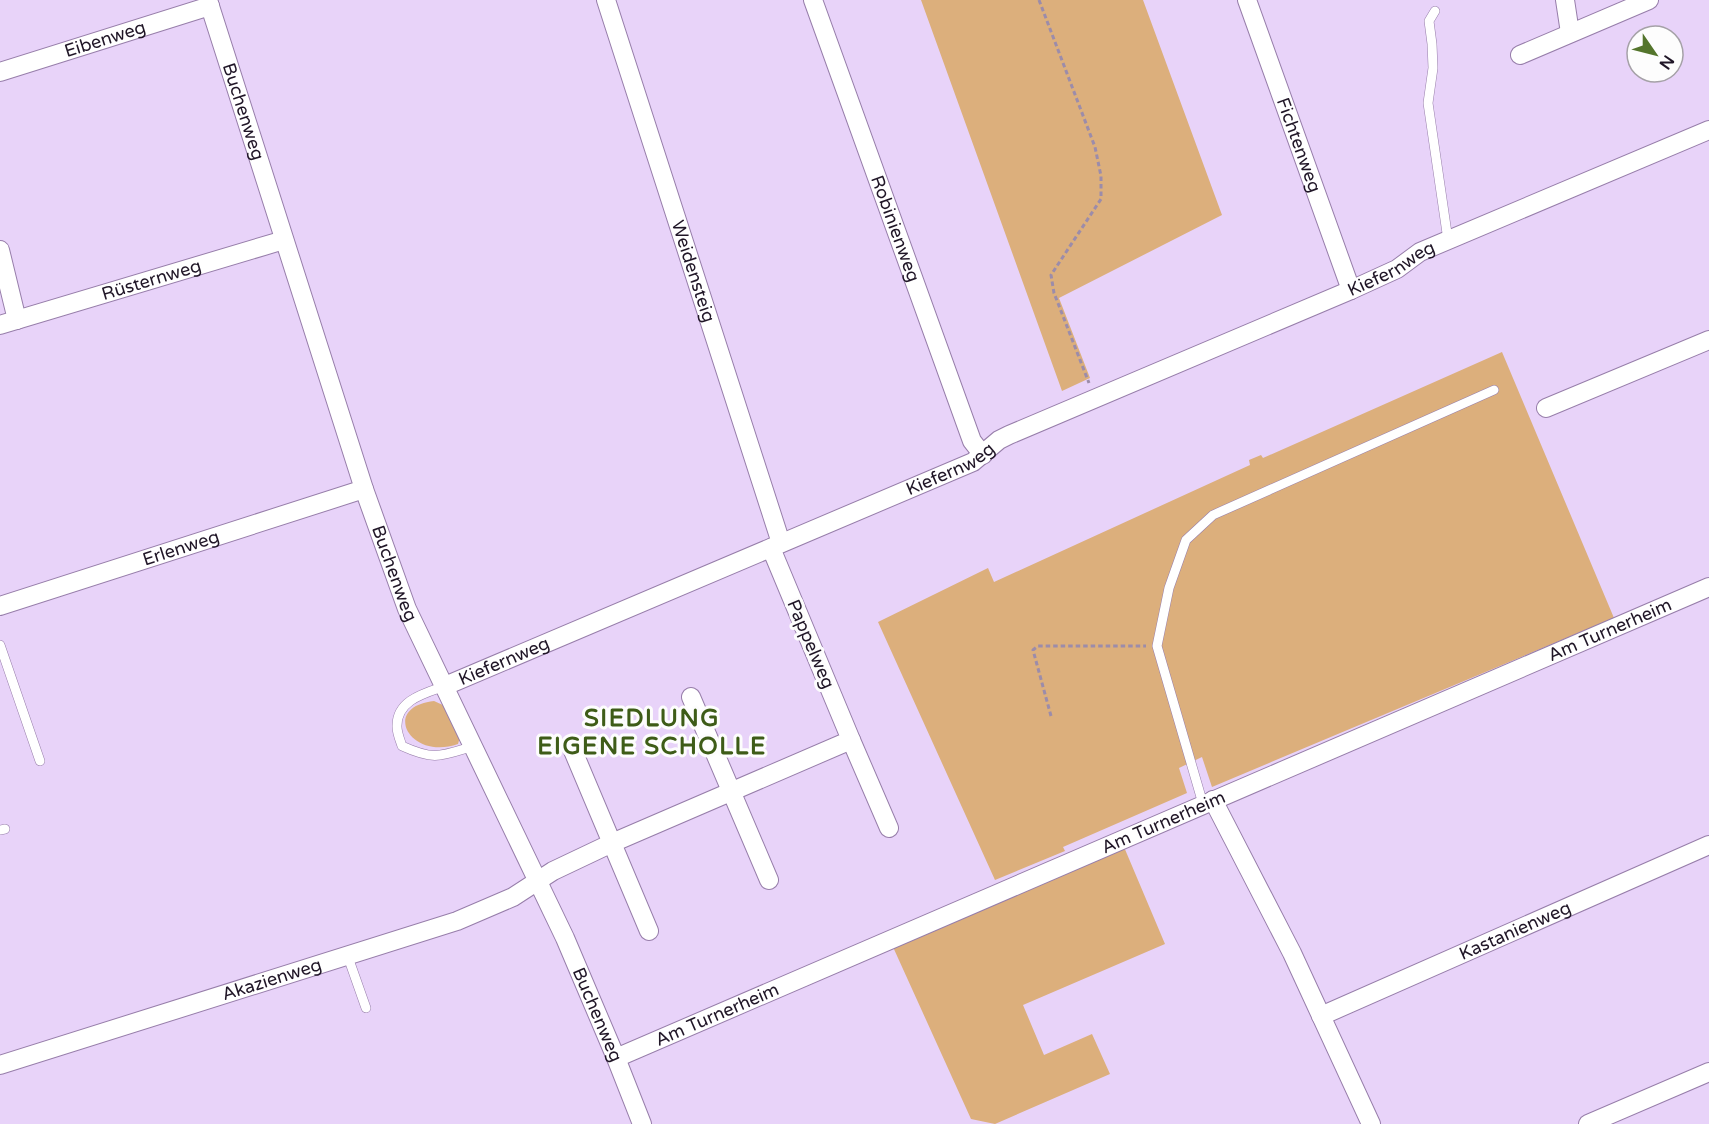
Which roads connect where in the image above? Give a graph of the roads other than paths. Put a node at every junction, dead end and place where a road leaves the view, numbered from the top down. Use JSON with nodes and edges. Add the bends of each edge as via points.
{"nodes":[{"id":1,"x":606,"y":0,"type":"edge"},
{"id":2,"x":813,"y":0,"type":"edge"},
{"id":3,"x":1247,"y":0,"type":"edge"},
{"id":4,"x":1565,"y":0,"type":"edge"},
{"id":5,"x":1649,"y":0,"type":"edge"},
{"id":6,"x":209,"y":3,"type":"edge"},
{"id":7,"x":1435,"y":11,"type":"dead end"},
{"id":8,"x":1570,"y":33,"type":"junction"},
{"id":9,"x":1520,"y":55,"type":"dead end"},
{"id":10,"x":0,"y":72,"type":"edge"},
{"id":11,"x":1709,"y":129,"type":"edge"},
{"id":12,"x":284,"y":240,"type":"junction"},
{"id":13,"x":1448,"y":240,"type":"junction"},
{"id":14,"x":0,"y":250,"type":"edge"},
{"id":15,"x":1352,"y":290,"type":"junction"},
{"id":16,"x":8,"y":323,"type":"edge"},
{"id":17,"x":1709,"y":340,"type":"edge"},
{"id":18,"x":1494,"y":390,"type":"dead end"},
{"id":19,"x":1546,"y":408,"type":"dead end"},
{"id":20,"x":983,"y":455,"type":"junction"},
{"id":21,"x":364,"y":489,"type":"junction"},
{"id":22,"x":776,"y":546,"type":"junction"},
{"id":23,"x":1709,"y":587,"type":"edge"},
{"id":24,"x":0,"y":606,"type":"edge"},
{"id":25,"x":0,"y":645,"type":"edge"},
{"id":26,"x":445,"y":686,"type":"junction"},
{"id":27,"x":691,"y":697,"type":"dead end"},
{"id":28,"x":851,"y":740,"type":"junction"},
{"id":29,"x":474,"y":746,"type":"junction"},
{"id":30,"x":571,"y":746,"type":"dead end"},
{"id":31,"x":40,"y":761,"type":"dead end"},
{"id":32,"x":732,"y":791,"type":"junction"},
{"id":33,"x":1208,"y":802,"type":"junction"},
{"id":34,"x":889,"y":828,"type":"dead end"},
{"id":35,"x":612,"y":843,"type":"junction"},
{"id":36,"x":1709,"y":845,"type":"edge"},
{"id":37,"x":537,"y":880,"type":"junction"},
{"id":38,"x":770,"y":880,"type":"dead end"},
{"id":39,"x":649,"y":931,"type":"dead end"},
{"id":40,"x":348,"y":957,"type":"junction"},
{"id":41,"x":366,"y":1008,"type":"dead end"},
{"id":42,"x":1321,"y":1016,"type":"junction"},
{"id":43,"x":616,"y":1058,"type":"junction"},
{"id":44,"x":0,"y":1065,"type":"edge"},
{"id":45,"x":1709,"y":1072,"type":"edge"},
{"id":46,"x":642,"y":1124,"type":"edge"},
{"id":47,"x":1371,"y":1124,"type":"edge"},
{"id":48,"x":1588,"y":1124,"type":"edge"}],
"edges":[{"from":1,"to":22,"type":"street","name":"Weidensteig"},
{"from":2,"to":20,"type":"street","name":"Robinienweg","via":[[972,441]]},
{"from":3,"to":15,"type":"street","name":"Fichtenweg"},
{"from":4,"to":8,"type":"street"},
{"from":5,"to":8,"type":"street"},
{"from":6,"to":10,"type":"street","name":"Eibenweg"},
{"from":6,"to":12,"type":"street","name":"Buchenweg"},
{"from":7,"to":13,"type":"lane","name":"Kiefernweg","via":[[1428,21],[1433,68],[1428,103]]},
{"from":8,"to":9,"type":"street"},
{"from":11,"to":13,"type":"street","name":"Kiefernweg"},
{"from":12,"to":16,"type":"street","name":"Rüsternweg"},
{"from":12,"to":21,"type":"street","name":"Buchenweg"},
{"from":13,"to":15,"type":"street","name":"Kiefernweg"},
{"from":14,"to":16,"type":"street","name":"Rüsternweg"},
{"from":15,"to":20,"type":"street","name":"Kiefernweg","via":[[1009,435]]},
{"from":17,"to":19,"type":"street"},
{"from":18,"to":33,"type":"lane","via":[[1213,515],[1186,540],[1157,646]]},
{"from":20,"to":22,"type":"street","name":"Kiefernweg"},
{"from":21,"to":24,"type":"street","name":"Erlenweg"},
{"from":21,"to":26,"type":"street","name":"Buchenweg","via":[[407,609]]},
{"from":22,"to":26,"type":"street","name":"Kiefernweg"},
{"from":22,"to":28,"type":"street","name":"Pappelweg"},
{"from":23,"to":33,"type":"street","name":"Am Turnerheim"},
{"from":25,"to":31,"type":"lane"},
{"from":26,"to":29,"type":"street","name":"Buchenweg"},
{"from":26,"to":29,"type":"lane","via":[[412,698],[399,713],[396,728],[402,746],[423,756]]},
{"from":27,"to":32,"type":"street"},
{"from":28,"to":32,"type":"street"},
{"from":28,"to":34,"type":"street","name":"Pappelweg"},
{"from":29,"to":37,"type":"street","name":"Buchenweg"},
{"from":30,"to":35,"type":"street"},
{"from":32,"to":35,"type":"street"},
{"from":32,"to":38,"type":"street"},
{"from":33,"to":42,"type":"street","via":[[1292,953]]},
{"from":33,"to":43,"type":"street","name":"Am Turnerheim"},
{"from":35,"to":37,"type":"street"},
{"from":35,"to":39,"type":"street"},
{"from":36,"to":42,"type":"street","name":"Kastanienweg"},
{"from":37,"to":40,"type":"street","name":"Akazienweg","via":[[513,897],[457,921]]},
{"from":37,"to":43,"type":"street","name":"Buchenweg"},
{"from":40,"to":41,"type":"lane"},
{"from":40,"to":44,"type":"street","name":"Akazienweg"},
{"from":42,"to":47,"type":"street"},
{"from":43,"to":46,"type":"street","name":"Buchenweg"},
{"from":45,"to":48,"type":"street"}]}
